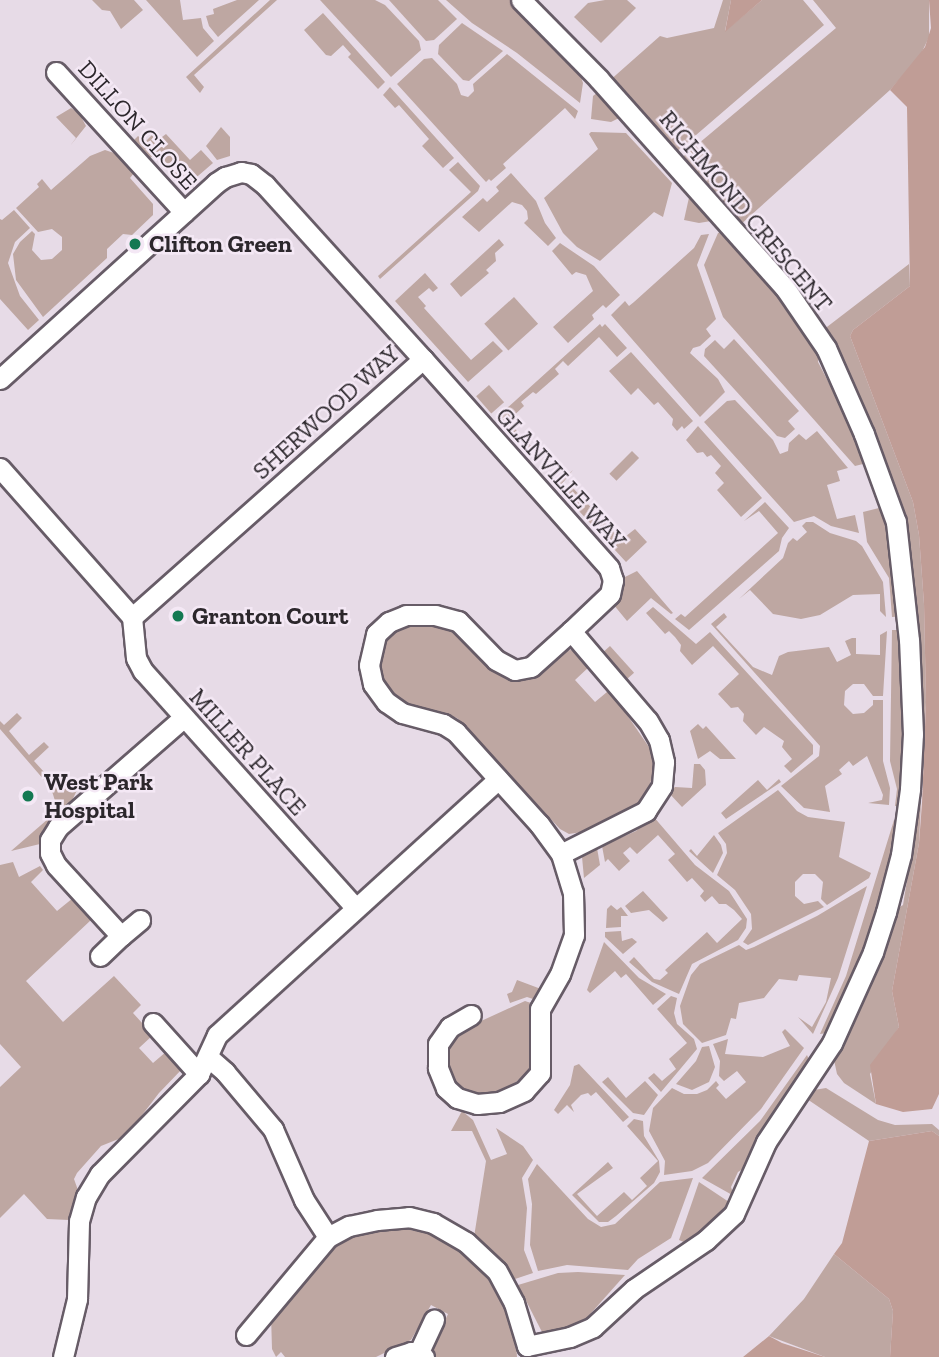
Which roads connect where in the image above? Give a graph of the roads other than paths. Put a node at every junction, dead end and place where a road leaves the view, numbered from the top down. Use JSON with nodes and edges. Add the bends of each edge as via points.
{"nodes":[{"id":1,"x":521,"y":0,"type":"edge"},
{"id":2,"x":56,"y":72,"type":"dead end"},
{"id":3,"x":184,"y":212,"type":"junction"},
{"id":4,"x":423,"y":359,"type":"junction"},
{"id":5,"x":0,"y":379,"type":"edge"},
{"id":6,"x":0,"y":468,"type":"edge"},
{"id":7,"x":132,"y":617,"type":"junction"},
{"id":8,"x":571,"y":631,"type":"junction"},
{"id":9,"x":184,"y":717,"type":"junction"},
{"id":10,"x":498,"y":779,"type":"junction"},
{"id":11,"x":561,"y":854,"type":"junction"},
{"id":12,"x":355,"y":907,"type":"junction"},
{"id":13,"x":140,"y":920,"type":"dead end"},
{"id":14,"x":121,"y":936,"type":"junction"},
{"id":15,"x":100,"y":956,"type":"dead end"},
{"id":16,"x":471,"y":1015,"type":"dead end"},
{"id":17,"x":153,"y":1023,"type":"dead end"},
{"id":18,"x":203,"y":1065,"type":"junction"},
{"id":19,"x":328,"y":1237,"type":"junction"},
{"id":20,"x":434,"y":1319,"type":"dead end"},
{"id":21,"x":246,"y":1335,"type":"dead end"},
{"id":22,"x":526,"y":1351,"type":"edge"},
{"id":23,"x":421,"y":1355,"type":"edge"},
{"id":24,"x":63,"y":1357,"type":"edge"},
{"id":25,"x":395,"y":1357,"type":"edge"}],
"edges":[{"from":1,"to":22,"type":"street","name":"RICHMOND CRESCENT","via":[[704,193],[785,288],[826,348],[864,434],[899,532],[908,607],[913,734],[901,855],[878,938],[832,1043],[766,1142],[737,1208],[713,1235],[634,1289],[589,1330]]},
{"from":2,"to":3,"type":"street","name":"DILLON CLOSE"},
{"from":3,"to":4,"type":"street","name":"SHERWOOD WAY","via":[[225,177],[242,172],[256,176]]},
{"from":3,"to":5,"type":"street","name":"SHERWOOD WAY"},
{"from":4,"to":7,"type":"street","name":"SHERWOOD WAY"},
{"from":4,"to":8,"type":"street","name":"GLANVILLE WAY","via":[[611,572],[613,587],[607,598]]},
{"from":6,"to":7,"type":"street"},
{"from":7,"to":9,"type":"street","name":"MILLER PLACE","via":[[140,667]]},
{"from":8,"to":10,"type":"street","name":"GLANVILLE WAY","via":[[531,667],[519,670],[500,664],[465,626],[451,618],[406,615],[376,634],[369,665],[381,697],[402,713],[449,727]]},
{"from":8,"to":11,"type":"street","via":[[648,721],[661,743],[665,770],[658,794],[643,814]]},
{"from":9,"to":12,"type":"street","name":"MILLER PLACE"},
{"from":9,"to":14,"type":"street","via":[[58,827],[50,840],[56,865]]},
{"from":10,"to":11,"type":"street","name":"GLANVILLE WAY"},
{"from":10,"to":12,"type":"street"},
{"from":11,"to":16,"type":"street","name":"GLANVILLE WAY","via":[[573,892],[575,928],[561,974],[540,1009],[540,1073],[524,1091],[499,1102],[477,1104],[461,1100],[446,1088],[438,1068],[438,1044],[450,1027]]},
{"from":12,"to":18,"type":"street","via":[[217,1035]]},
{"from":13,"to":14,"type":"street"},
{"from":14,"to":15,"type":"street"},
{"from":17,"to":18,"type":"street"},
{"from":18,"to":19,"type":"street","via":[[225,1072],[273,1129],[304,1200]]},
{"from":18,"to":24,"type":"street","via":[[100,1174],[86,1197],[79,1230],[75,1312]]},
{"from":19,"to":21,"type":"street"},
{"from":19,"to":22,"type":"street","name":"RICHMOND CRESCENT","via":[[355,1224],[396,1217],[425,1221],[452,1233],[478,1252],[501,1278],[517,1313]]},
{"from":20,"to":23,"type":"street"},
{"from":23,"to":25,"type":"street"}]}
